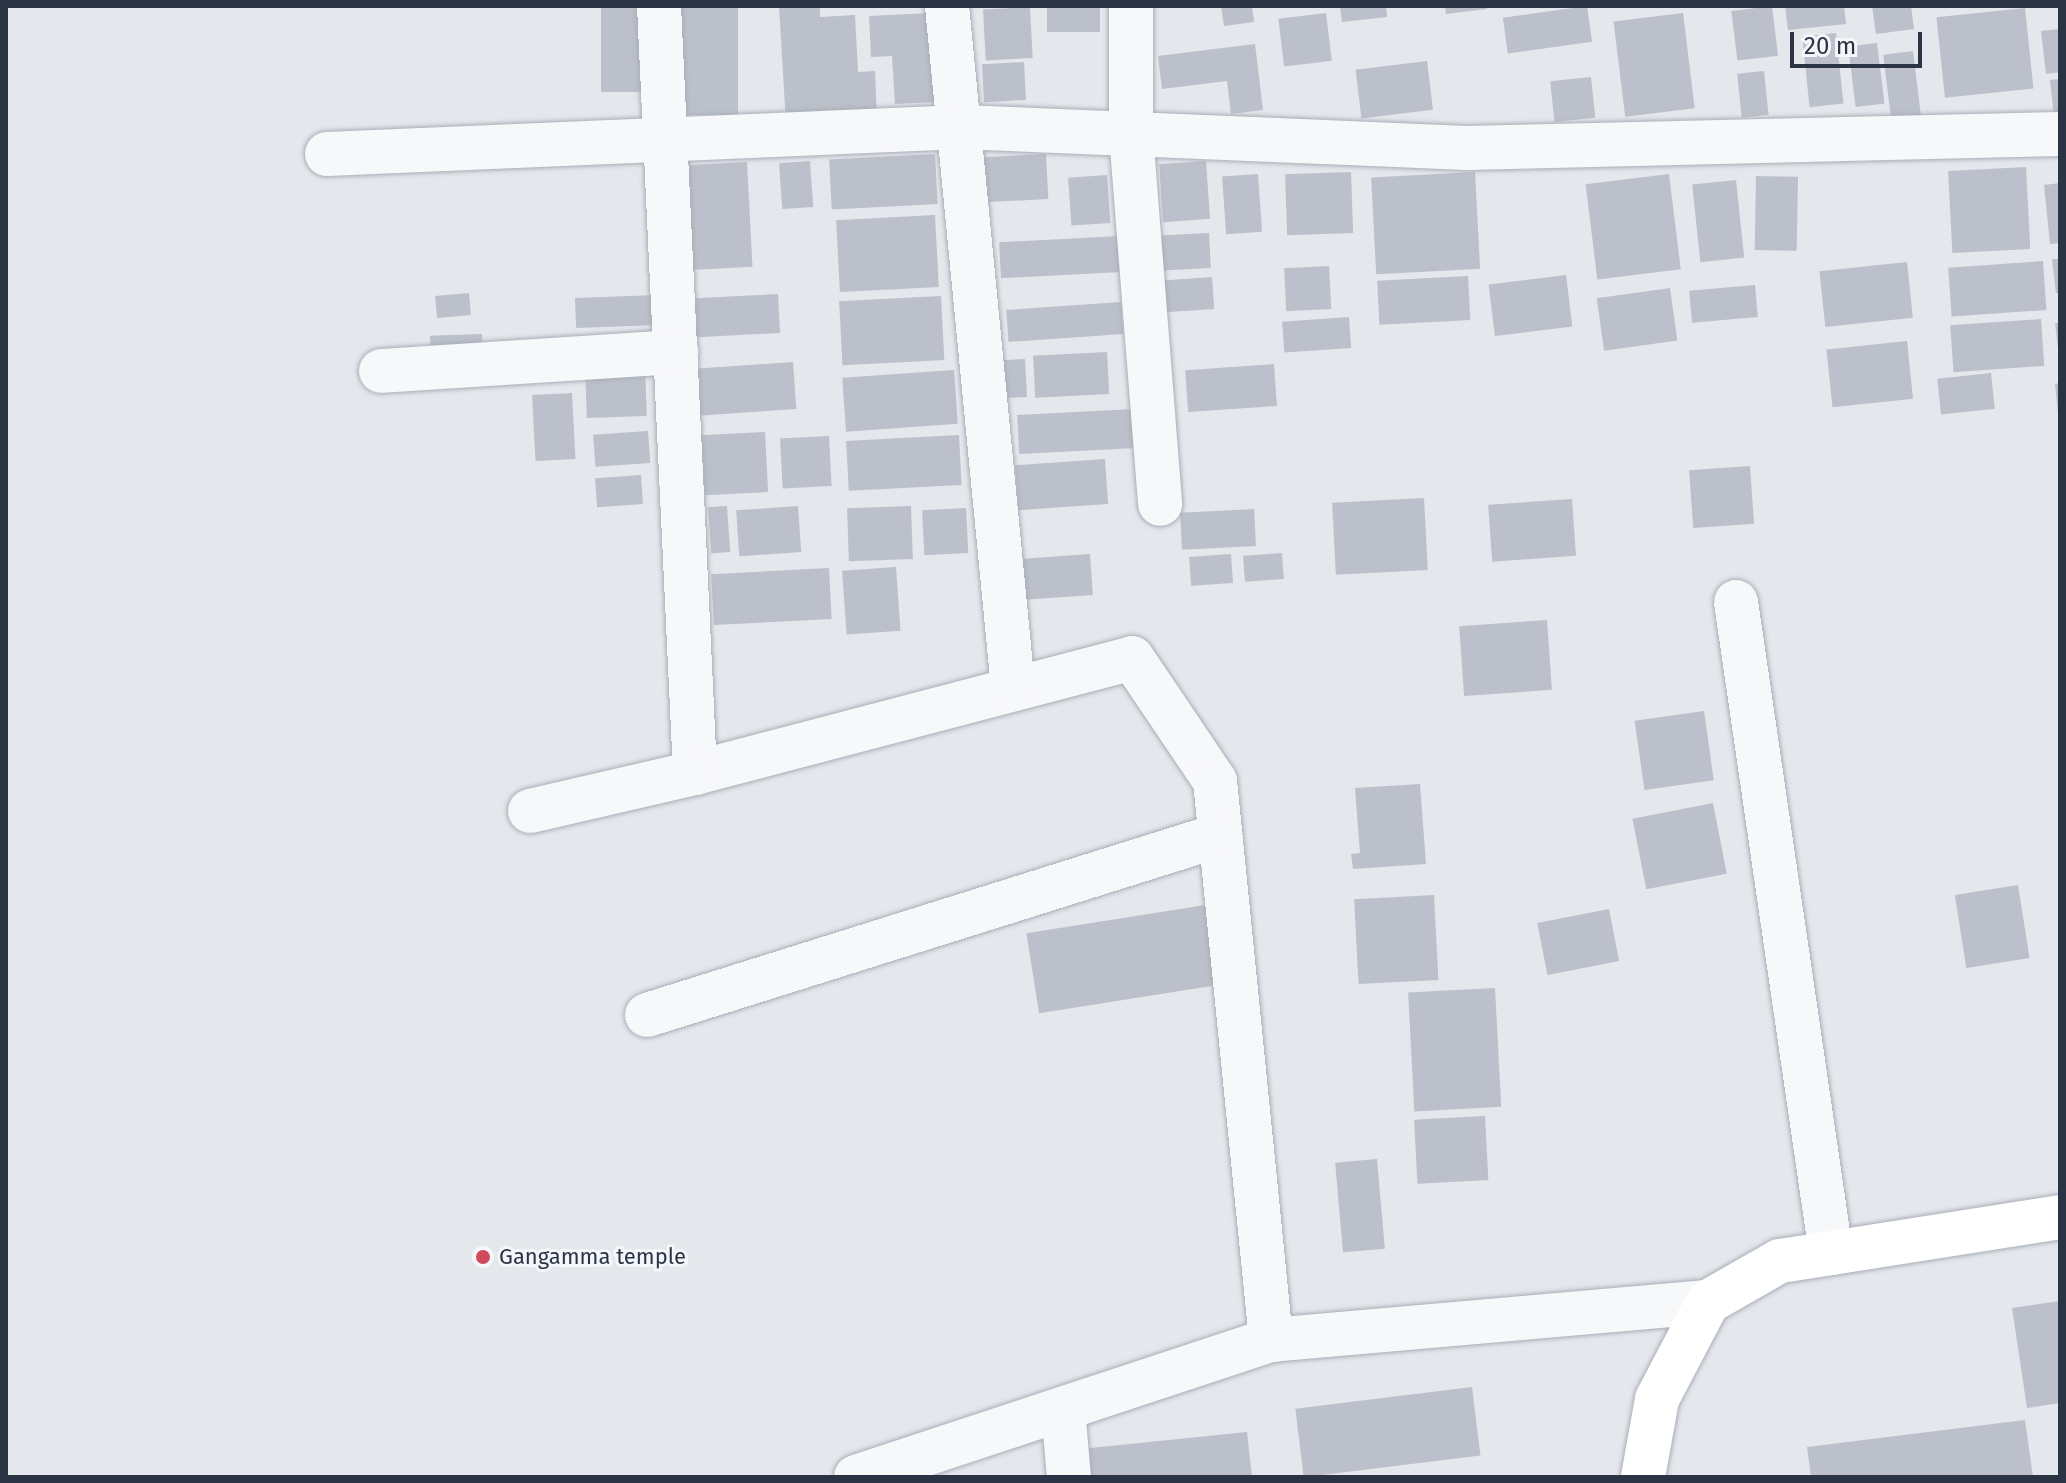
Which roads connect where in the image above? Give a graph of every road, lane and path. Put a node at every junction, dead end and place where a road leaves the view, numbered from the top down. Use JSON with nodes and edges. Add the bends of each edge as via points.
{"nodes":[{"id":1,"x":659,"y":6,"type":"edge"},
{"id":2,"x":947,"y":6,"type":"edge"},
{"id":3,"x":1131,"y":6,"type":"edge"},
{"id":4,"x":962,"y":127,"type":"junction"},
{"id":5,"x":1131,"y":134,"type":"junction"},
{"id":6,"x":2060,"y":134,"type":"edge"},
{"id":7,"x":667,"y":142,"type":"junction"},
{"id":8,"x":327,"y":154,"type":"dead end"},
{"id":9,"x":676,"y":352,"type":"junction"},
{"id":10,"x":381,"y":371,"type":"dead end"},
{"id":11,"x":1160,"y":504,"type":"dead end"},
{"id":12,"x":1736,"y":602,"type":"dead end"},
{"id":13,"x":1013,"y":688,"type":"junction"},
{"id":14,"x":695,"y":773,"type":"junction"},
{"id":15,"x":530,"y":811,"type":"dead end"},
{"id":16,"x":1220,"y":835,"type":"junction"},
{"id":17,"x":647,"y":1015,"type":"dead end"},
{"id":18,"x":2060,"y":1217,"type":"edge"},
{"id":19,"x":1831,"y":1253,"type":"junction"},
{"id":20,"x":1708,"y":1302,"type":"junction"},
{"id":21,"x":1271,"y":1340,"type":"junction"},
{"id":22,"x":1063,"y":1409,"type":"junction"},
{"id":23,"x":856,"y":1477,"type":"edge"},
{"id":24,"x":1069,"y":1477,"type":"edge"},
{"id":25,"x":1643,"y":1477,"type":"edge"}],
"edges":[{"from":1,"to":7,"type":"street"},
{"from":2,"to":4,"type":"street"},
{"from":3,"to":5,"type":"street"},
{"from":4,"to":5,"type":"street"},
{"from":4,"to":7,"type":"street"},
{"from":4,"to":13,"type":"street"},
{"from":5,"to":6,"type":"street","via":[[1467,148]]},
{"from":5,"to":11,"type":"street"},
{"from":7,"to":8,"type":"street"},
{"from":7,"to":9,"type":"street"},
{"from":9,"to":10,"type":"street"},
{"from":9,"to":14,"type":"street"},
{"from":12,"to":19,"type":"street"},
{"from":13,"to":14,"type":"street"},
{"from":13,"to":16,"type":"street","via":[[1132,658],[1215,781]]},
{"from":14,"to":15,"type":"street"},
{"from":16,"to":17,"type":"street"},
{"from":16,"to":21,"type":"street"},
{"from":18,"to":19,"type":"main road"},
{"from":19,"to":20,"type":"main road","via":[[1780,1261]]},
{"from":20,"to":21,"type":"street"},
{"from":20,"to":25,"type":"main road","via":[[1657,1399]]},
{"from":21,"to":22,"type":"street"},
{"from":22,"to":23,"type":"street"},
{"from":22,"to":24,"type":"street"}]}
